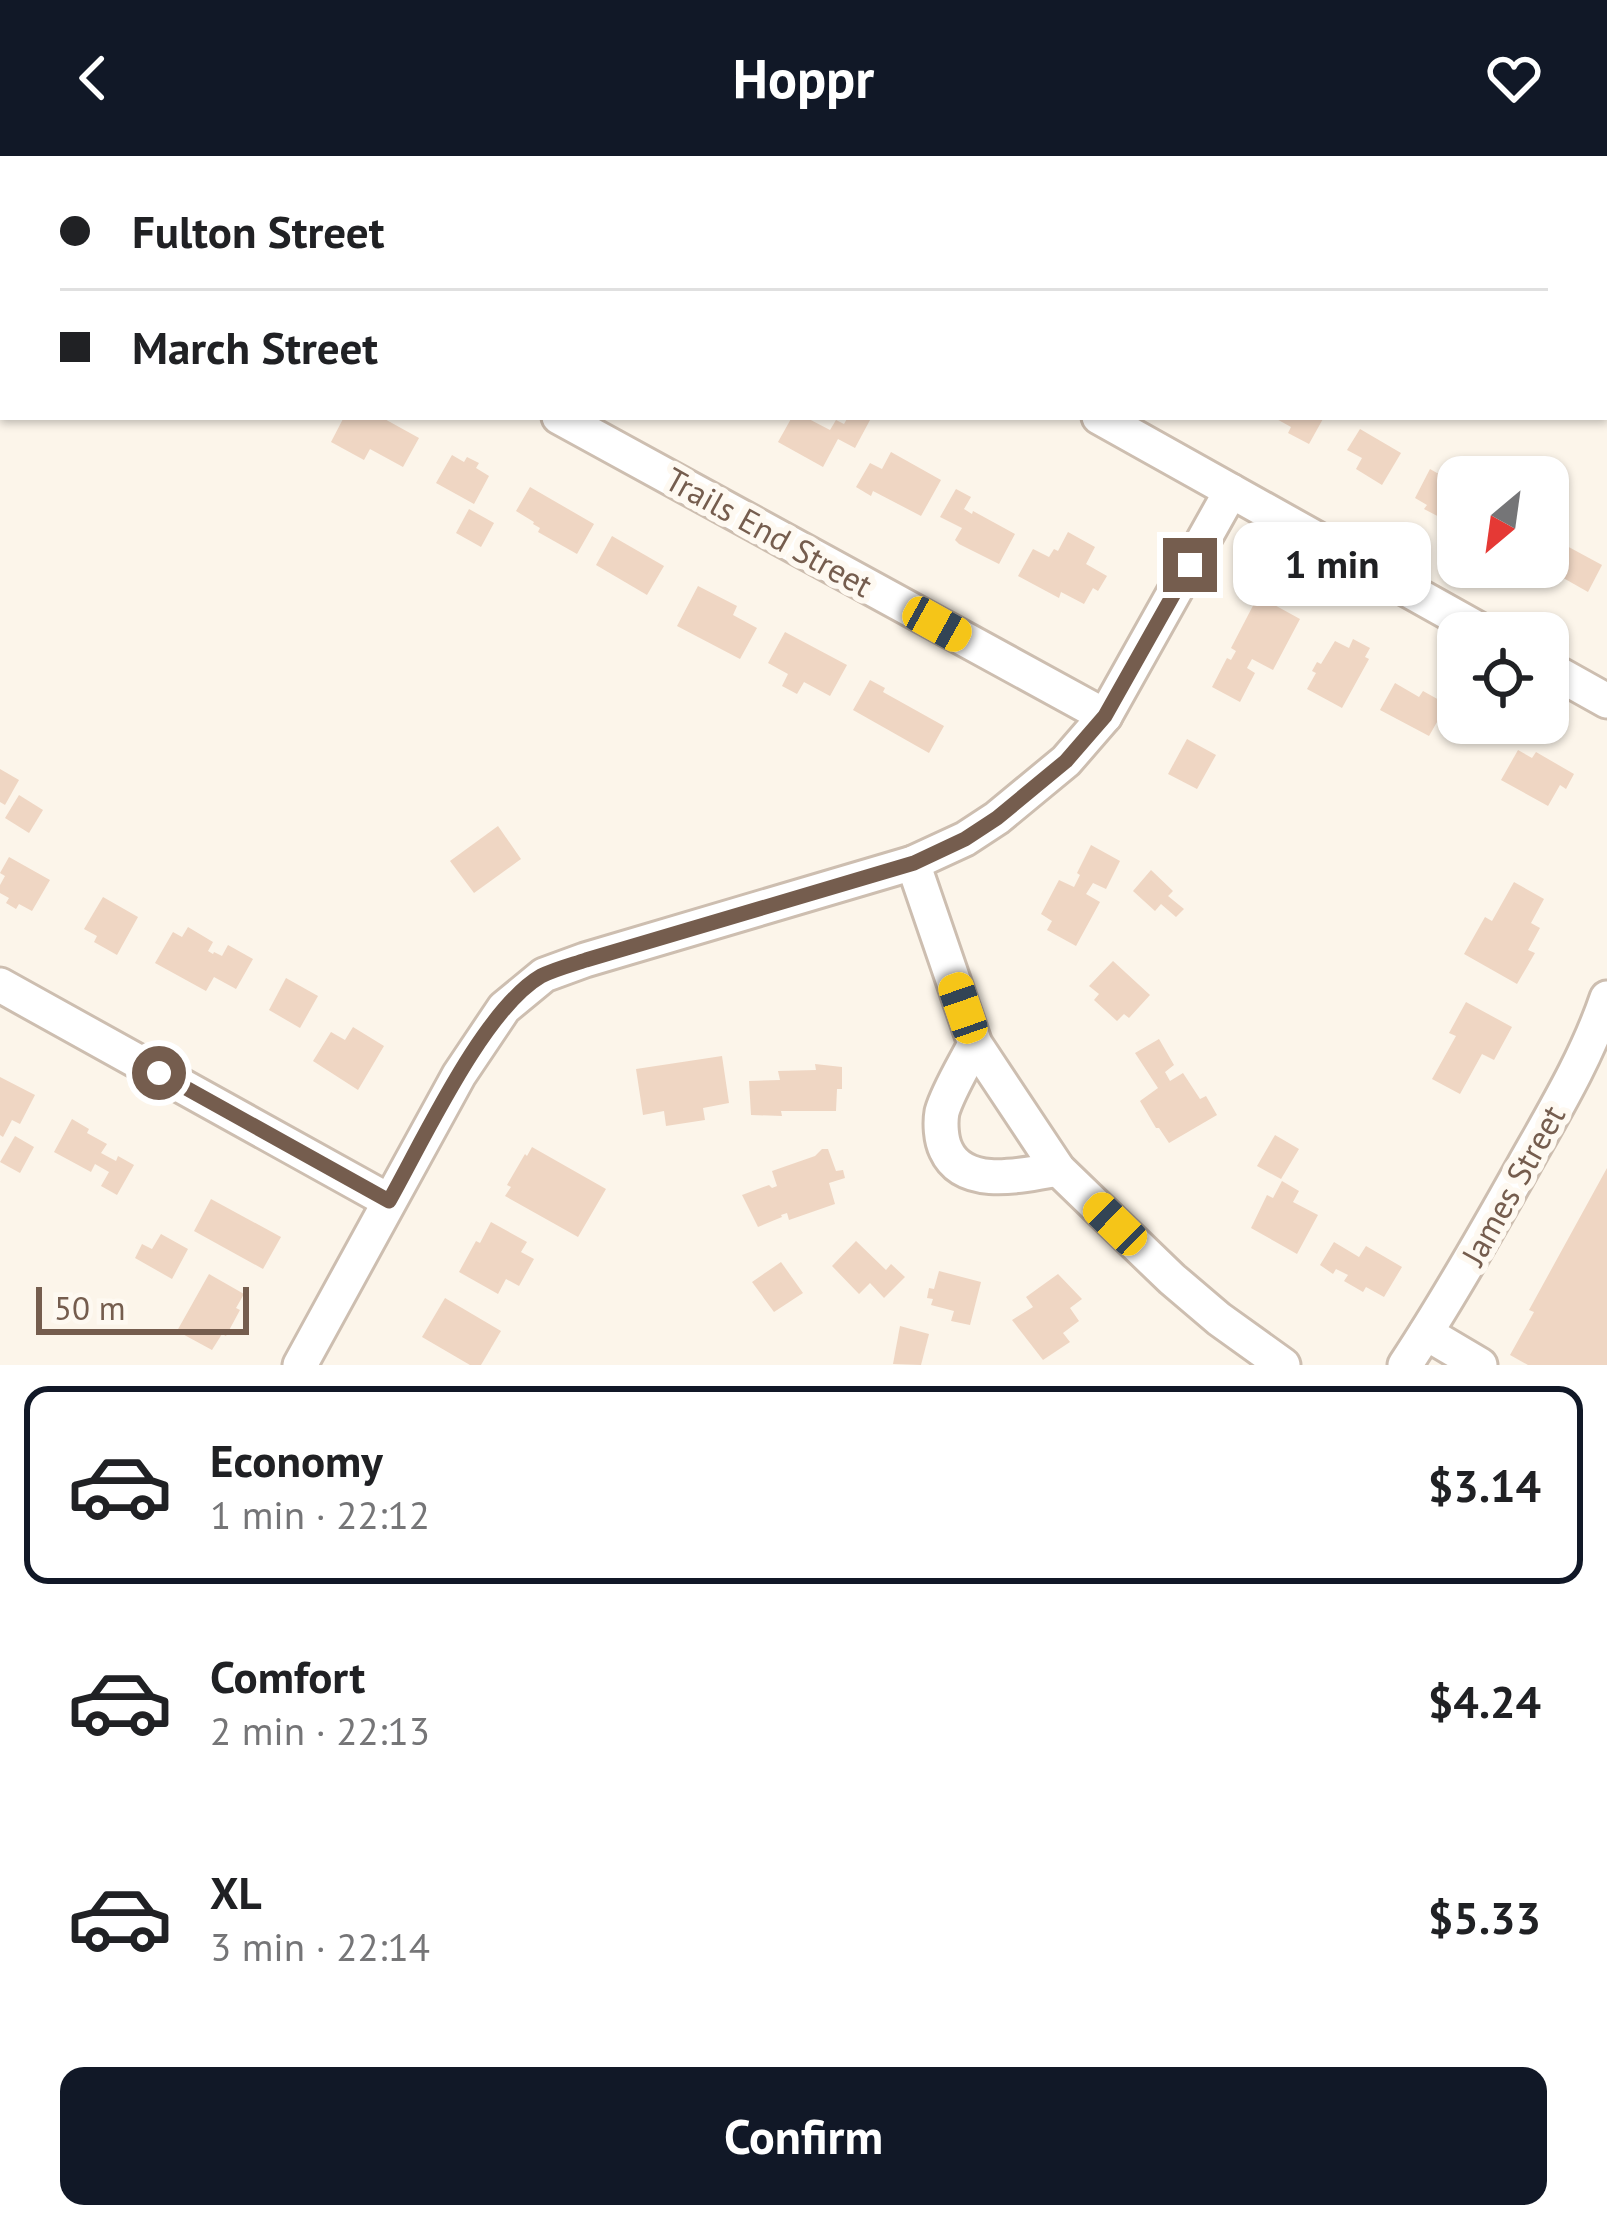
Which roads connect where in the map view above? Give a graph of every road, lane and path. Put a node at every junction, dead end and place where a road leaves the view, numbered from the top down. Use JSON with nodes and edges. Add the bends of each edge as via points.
{"nodes":[{"id":1,"x":564,"y":420,"type":"edge"},
{"id":2,"x":1104,"y":420,"type":"edge"},
{"id":3,"x":1231,"y":490,"type":"junction"},
{"id":4,"x":1448,"y":612,"type":"edge"},
{"id":5,"x":1569,"y":680,"type":"edge"},
{"id":6,"x":1607,"y":701,"type":"edge"},
{"id":7,"x":1105,"y":716,"type":"junction"},
{"id":8,"x":914,"y":863,"type":"junction"},
{"id":9,"x":0,"y":985,"type":"edge"},
{"id":10,"x":1607,"y":998,"type":"edge"},
{"id":11,"x":975,"y":1044,"type":"junction"},
{"id":12,"x":1058,"y":1169,"type":"junction"},
{"id":13,"x":389,"y":1201,"type":"junction"},
{"id":14,"x":1426,"y":1333,"type":"junction"},
{"id":15,"x":300,"y":1365,"type":"edge"},
{"id":16,"x":1283,"y":1365,"type":"edge"},
{"id":17,"x":1405,"y":1365,"type":"edge"},
{"id":18,"x":1480,"y":1365,"type":"edge"}],
"edges":[{"from":1,"to":7,"type":"street","name":"Trails End Street"},
{"from":2,"to":3,"type":"street"},
{"from":3,"to":4,"type":"street"},
{"from":3,"to":7,"type":"street"},
{"from":5,"to":6,"type":"street"},
{"from":7,"to":8,"type":"street","via":[[997,818]]},
{"from":8,"to":11,"type":"street"},
{"from":8,"to":13,"type":"street","via":[[544,975],[495,1022]]},
{"from":9,"to":13,"type":"street"},
{"from":10,"to":14,"type":"street","name":"James Street","via":[[1572,1080]]},
{"from":11,"to":12,"type":"street"},
{"from":11,"to":12,"type":"street","via":[[942,1114],[952,1162],[973,1175]]},
{"from":12,"to":16,"type":"street","via":[[1172,1280]]},
{"from":13,"to":15,"type":"street"},
{"from":14,"to":17,"type":"street","name":"James Street"},
{"from":14,"to":18,"type":"street"}]}
